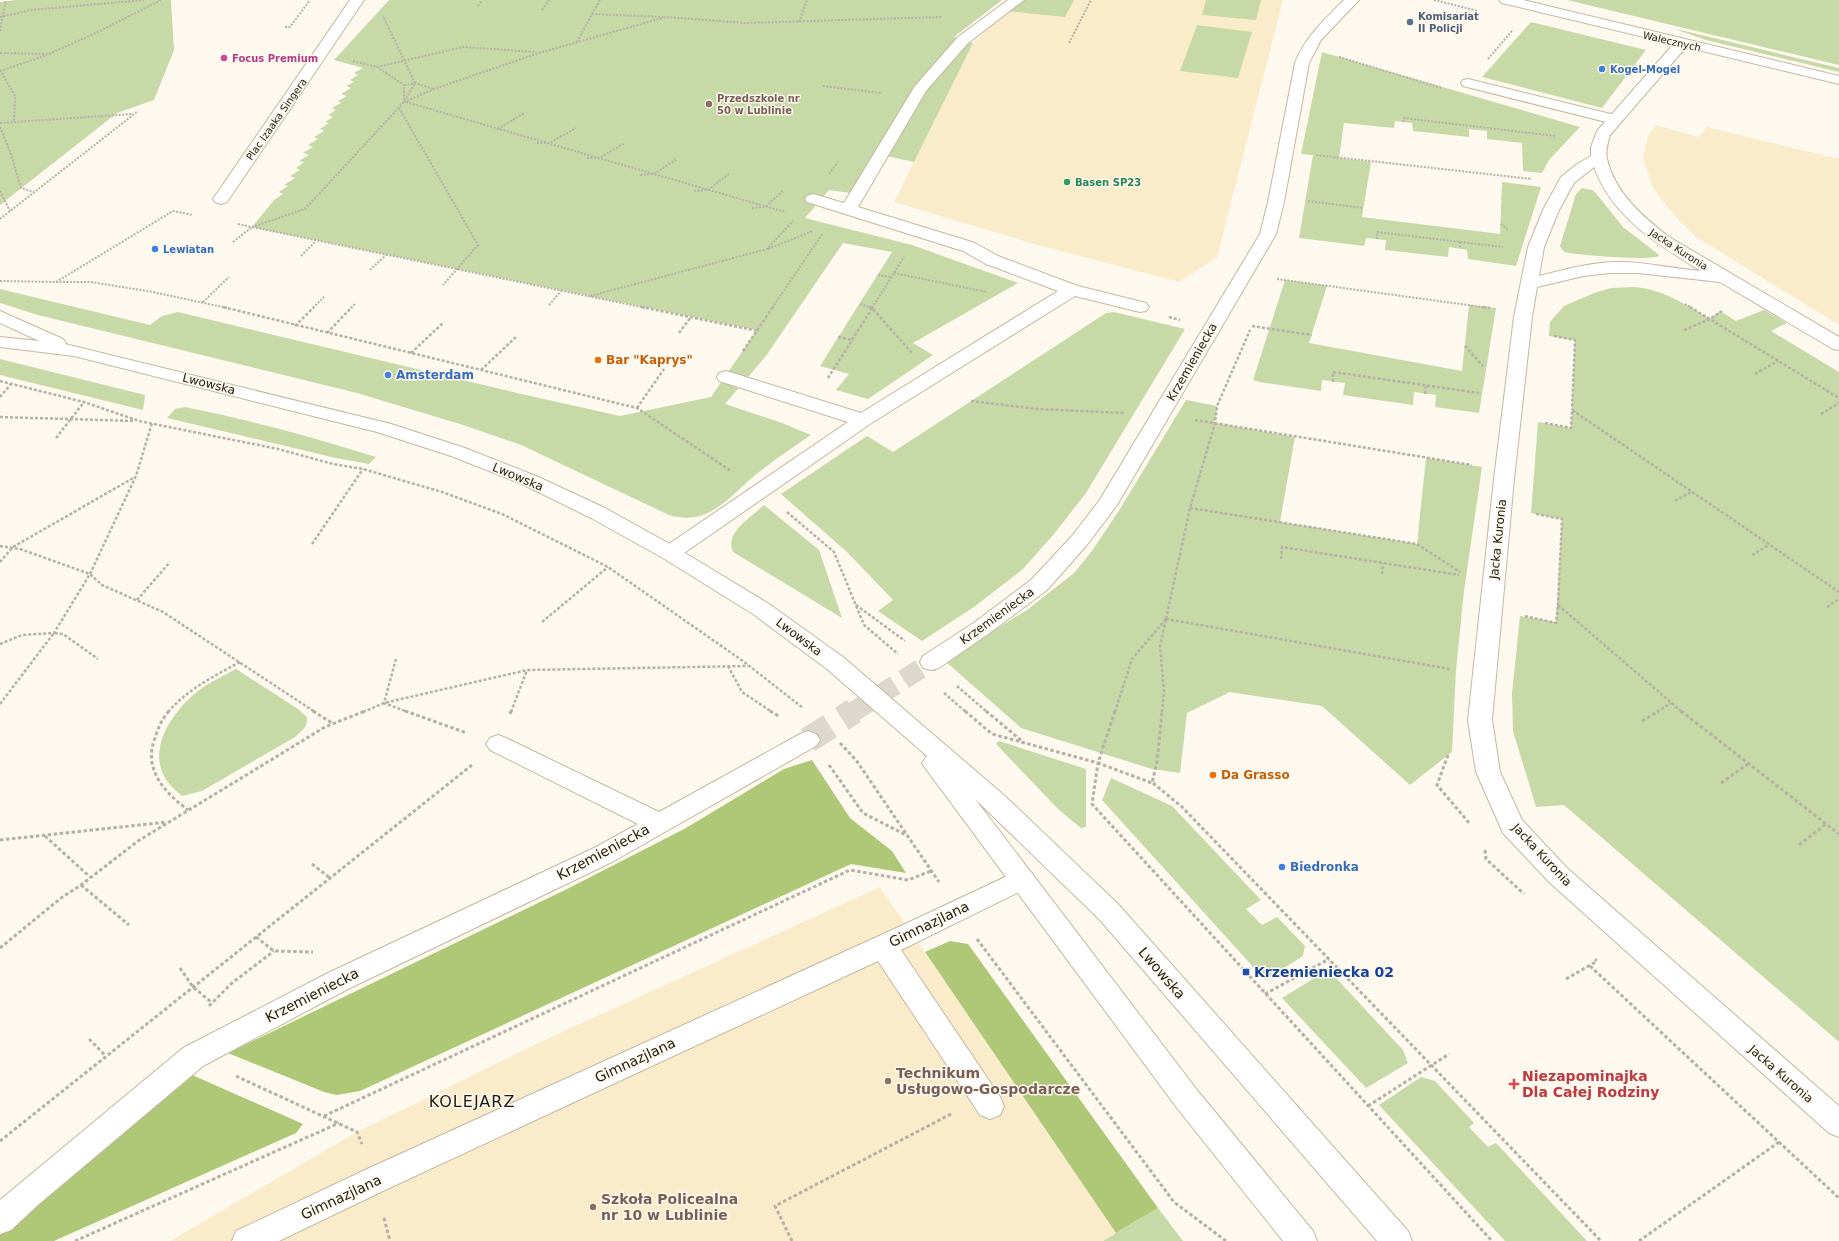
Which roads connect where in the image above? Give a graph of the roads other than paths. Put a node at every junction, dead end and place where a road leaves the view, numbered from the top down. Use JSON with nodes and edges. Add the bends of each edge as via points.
{"nodes":[{"id":1,"x":357,"y":0,"type":"edge"},
{"id":2,"x":1017,"y":0,"type":"edge"},
{"id":3,"x":1352,"y":0,"type":"edge"},
{"id":4,"x":1506,"y":0,"type":"edge"},
{"id":5,"x":1682,"y":43,"type":"junction"},
{"id":6,"x":1839,"y":80,"type":"edge"},
{"id":7,"x":1468,"y":83,"type":"road end"},
{"id":8,"x":1607,"y":117,"type":"junction"},
{"id":9,"x":1599,"y":158,"type":"junction"},
{"id":10,"x":221,"y":198,"type":"dead end"},
{"id":11,"x":813,"y":199,"type":"road end"},
{"id":12,"x":848,"y":210,"type":"junction"},
{"id":13,"x":1723,"y":277,"type":"junction"},
{"id":14,"x":1530,"y":284,"type":"junction"},
{"id":15,"x":1072,"y":290,"type":"junction"},
{"id":16,"x":1140,"y":307,"type":"dead end"},
{"id":17,"x":0,"y":316,"type":"edge"},
{"id":18,"x":0,"y":342,"type":"edge"},
{"id":19,"x":1839,"y":345,"type":"edge"},
{"id":20,"x":74,"y":351,"type":"junction"},
{"id":21,"x":726,"y":377,"type":"road end"},
{"id":22,"x":863,"y":420,"type":"junction"},
{"id":23,"x":670,"y":553,"type":"junction"},
{"id":24,"x":931,"y":662,"type":"tunnel mouth"},
{"id":25,"x":905,"y":726,"type":"junction"},
{"id":26,"x":808,"y":740,"type":"tunnel mouth"},
{"id":27,"x":498,"y":744,"type":"road end"},
{"id":28,"x":658,"y":823,"type":"junction"},
{"id":29,"x":1022,"y":879,"type":"junction"},
{"id":30,"x":883,"y":946,"type":"junction"},
{"id":31,"x":987,"y":1102,"type":"road end"},
{"id":32,"x":1839,"y":1124,"type":"edge"},
{"id":33,"x":0,"y":1220,"type":"edge"},
{"id":34,"x":247,"y":1241,"type":"edge"},
{"id":35,"x":1302,"y":1241,"type":"edge"},
{"id":36,"x":1396,"y":1241,"type":"edge"}],
"edges":[{"from":1,"to":10,"type":"street","name":"Plac Izaaka Singera"},
{"from":2,"to":12,"type":"street","via":[[963,40],[920,90]]},
{"from":3,"to":24,"type":"street","name":"Krzemieniecka","via":[[1314,38],[1306,50],[1268,234],[1107,505],[1080,541],[1039,585]]},
{"from":4,"to":5,"type":"street","name":"Walecznych"},
{"from":5,"to":6,"type":"street","name":"Walecznych"},
{"from":5,"to":8,"type":"street","name":"Jacka Kuronia"},
{"from":7,"to":8,"type":"street"},
{"from":8,"to":9,"type":"street","name":"Jacka Kuronia"},
{"from":9,"to":13,"type":"street","name":"Jacka Kuronia","via":[[1604,175],[1614,193],[1643,225],[1684,255]]},
{"from":9,"to":14,"type":"street","name":"Jacka Kuronia","via":[[1567,180],[1536,247]]},
{"from":11,"to":12,"type":"street"},
{"from":12,"to":15,"type":"street","via":[[969,247],[992,260]]},
{"from":13,"to":14,"type":"street","name":"Jacka Kuronia","via":[[1697,277],[1637,267],[1606,267],[1580,270]]},
{"from":13,"to":19,"type":"street","name":"Jacka Kuronia"},
{"from":14,"to":32,"type":"street","name":"Jacka Kuronia","via":[[1523,318],[1504,479],[1480,720],[1488,772],[1512,826],[1558,875]]},
{"from":15,"to":16,"type":"street"},
{"from":15,"to":22,"type":"street"},
{"from":17,"to":20,"type":"street","name":"Lwowska"},
{"from":18,"to":20,"type":"street","name":"Lwowska"},
{"from":20,"to":23,"type":"street","name":"Lwowska","via":[[384,428],[458,452],[528,480],[598,513]]},
{"from":21,"to":22,"type":"street"},
{"from":22,"to":23,"type":"street"},
{"from":23,"to":25,"type":"street","name":"Lwowska","via":[[761,608],[835,663]]},
{"from":25,"to":29,"type":"street","name":"Lwowska"},
{"from":25,"to":36,"type":"street","name":"Lwowska","via":[[997,804],[1109,912]]},
{"from":26,"to":28,"type":"street","name":"Krzemieniecka"},
{"from":27,"to":28,"type":"street","name":"Krzemieniecka"},
{"from":28,"to":33,"type":"street","name":"Krzemieniecka","via":[[603,855],[338,981],[193,1057]]},
{"from":29,"to":30,"type":"street","name":"Gimnazjlana"},
{"from":29,"to":35,"type":"street","name":"Lwowska","via":[[1187,1099]]},
{"from":30,"to":31,"type":"street"},
{"from":30,"to":34,"type":"street","name":"Gimnazjlana"}]}
